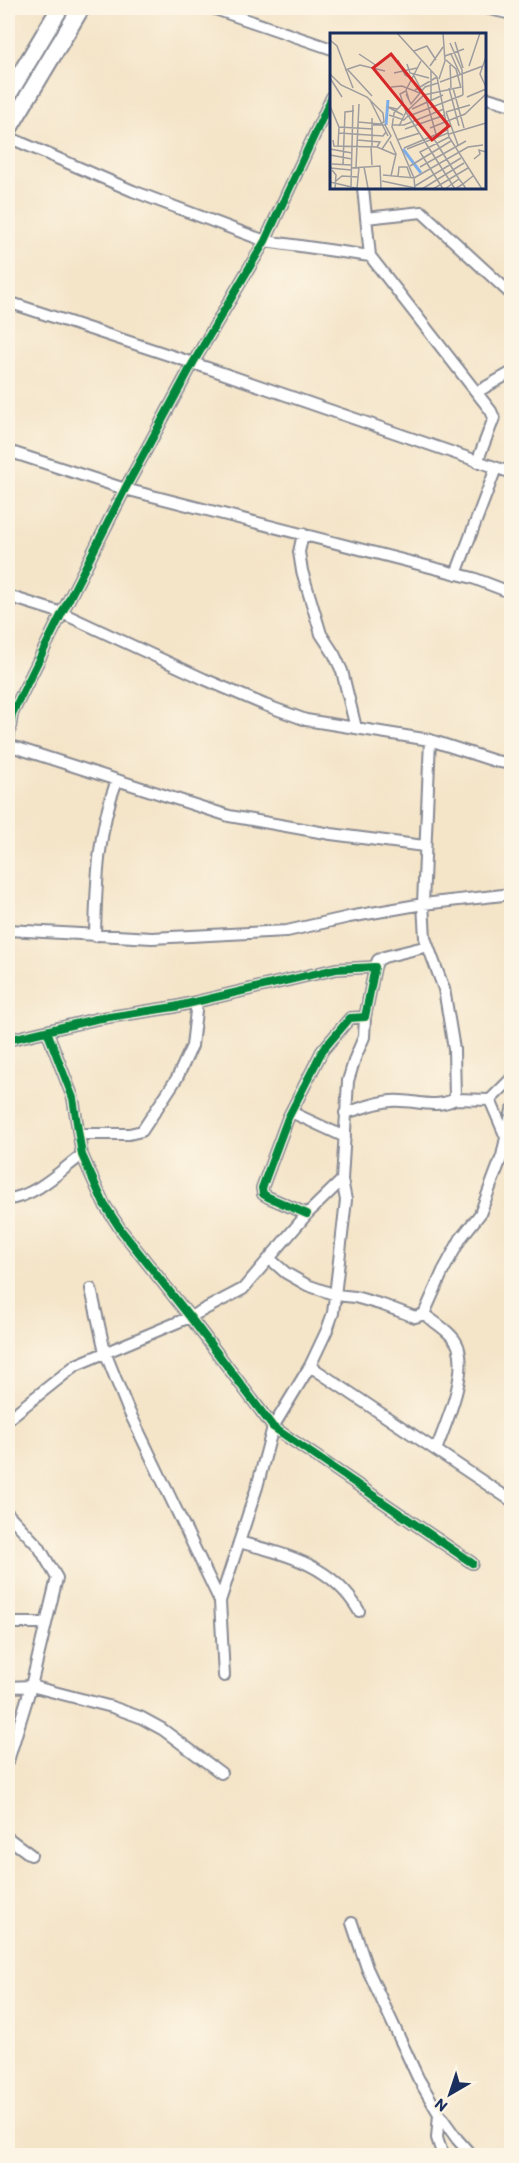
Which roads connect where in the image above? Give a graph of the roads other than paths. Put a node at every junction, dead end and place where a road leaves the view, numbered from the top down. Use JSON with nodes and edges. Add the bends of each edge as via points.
{"nodes":[{"id":1,"x":60,"y":8,"type":"edge"},
{"id":2,"x":81,"y":8,"type":"edge"},
{"id":3,"x":212,"y":8,"type":"edge"},
{"id":4,"x":485,"y":8,"type":"edge"},
{"id":5,"x":512,"y":14,"type":"edge"},
{"id":6,"x":330,"y":48,"type":"edge"},
{"id":7,"x":8,"y":95,"type":"edge"},
{"id":8,"x":486,"y":98,"type":"edge"},
{"id":9,"x":330,"y":102,"type":"edge"},
{"id":10,"x":512,"y":105,"type":"edge"},
{"id":11,"x":8,"y":130,"type":"edge"},
{"id":12,"x":8,"y":137,"type":"edge"},
{"id":13,"x":363,"y":189,"type":"edge"},
{"id":14,"x":366,"y":218,"type":"junction"},
{"id":15,"x":265,"y":241,"type":"junction"},
{"id":16,"x":370,"y":256,"type":"junction"},
{"id":17,"x":512,"y":295,"type":"edge"},
{"id":18,"x":8,"y":302,"type":"edge"},
{"id":19,"x":193,"y":363,"type":"junction"},
{"id":20,"x":512,"y":372,"type":"edge"},
{"id":21,"x":477,"y":392,"type":"junction"},
{"id":22,"x":8,"y":451,"type":"edge"},
{"id":23,"x":477,"y":462,"type":"junction"},
{"id":24,"x":496,"y":468,"type":"junction"},
{"id":25,"x":512,"y":473,"type":"edge"},
{"id":26,"x":125,"y":489,"type":"junction"},
{"id":27,"x":303,"y":534,"type":"junction"},
{"id":28,"x":456,"y":574,"type":"junction"},
{"id":29,"x":512,"y":593,"type":"edge"},
{"id":30,"x":8,"y":596,"type":"edge"},
{"id":31,"x":62,"y":613,"type":"junction"},
{"id":32,"x":356,"y":728,"type":"junction"},
{"id":33,"x":430,"y":740,"type":"junction"},
{"id":34,"x":8,"y":743,"type":"edge"},
{"id":35,"x":512,"y":764,"type":"edge"},
{"id":36,"x":117,"y":780,"type":"junction"},
{"id":37,"x":424,"y":846,"type":"junction"},
{"id":38,"x":512,"y":894,"type":"edge"},
{"id":39,"x":423,"y":904,"type":"junction"},
{"id":40,"x":8,"y":932,"type":"edge"},
{"id":41,"x":95,"y":936,"type":"junction"},
{"id":42,"x":428,"y":946,"type":"junction"},
{"id":43,"x":375,"y":967,"type":"junction"},
{"id":44,"x":197,"y":1002,"type":"junction"},
{"id":45,"x":366,"y":1017,"type":"junction"},
{"id":46,"x":47,"y":1031,"type":"junction"},
{"id":47,"x":8,"y":1040,"type":"edge"},
{"id":48,"x":512,"y":1078,"type":"edge"},
{"id":49,"x":455,"y":1099,"type":"junction"},
{"id":50,"x":490,"y":1100,"type":"junction"},
{"id":51,"x":512,"y":1110,"type":"edge"},
{"id":52,"x":291,"y":1112,"type":"junction"},
{"id":53,"x":345,"y":1113,"type":"junction"},
{"id":54,"x":79,"y":1134,"type":"junction"},
{"id":55,"x":505,"y":1135,"type":"junction"},
{"id":56,"x":345,"y":1137,"type":"junction"},
{"id":57,"x":82,"y":1155,"type":"junction"},
{"id":58,"x":342,"y":1180,"type":"junction"},
{"id":59,"x":8,"y":1199,"type":"edge"},
{"id":60,"x":307,"y":1214,"type":"junction"},
{"id":61,"x":270,"y":1259,"type":"junction"},
{"id":62,"x":91,"y":1289,"type":"dead end"},
{"id":63,"x":336,"y":1295,"type":"junction"},
{"id":64,"x":424,"y":1314,"type":"junction"},
{"id":65,"x":190,"y":1317,"type":"junction"},
{"id":66,"x":105,"y":1352,"type":"junction"},
{"id":67,"x":310,"y":1366,"type":"junction"},
{"id":68,"x":8,"y":1419,"type":"edge"},
{"id":69,"x":273,"y":1427,"type":"junction"},
{"id":70,"x":436,"y":1450,"type":"junction"},
{"id":71,"x":512,"y":1501,"type":"edge"},
{"id":72,"x":8,"y":1514,"type":"edge"},
{"id":73,"x":239,"y":1542,"type":"junction"},
{"id":74,"x":472,"y":1563,"type":"dead end"},
{"id":75,"x":220,"y":1601,"type":"junction"},
{"id":76,"x":359,"y":1611,"type":"dead end"},
{"id":77,"x":8,"y":1623,"type":"edge"},
{"id":78,"x":46,"y":1623,"type":"junction"},
{"id":79,"x":224,"y":1676,"type":"dead end"},
{"id":80,"x":32,"y":1686,"type":"junction"},
{"id":81,"x":8,"y":1687,"type":"edge"},
{"id":82,"x":8,"y":1761,"type":"edge"},
{"id":83,"x":221,"y":1773,"type":"dead end"},
{"id":84,"x":8,"y":1838,"type":"edge"},
{"id":85,"x":31,"y":1855,"type":"dead end"},
{"id":86,"x":352,"y":1923,"type":"dead end"},
{"id":87,"x":439,"y":2114,"type":"junction"},
{"id":88,"x":443,"y":2156,"type":"edge"},
{"id":89,"x":472,"y":2156,"type":"edge"}],
"edges":[{"from":1,"to":7,"type":"main road"},
{"from":2,"to":11,"type":"main road"},
{"from":3,"to":6,"type":"street"},
{"from":4,"to":5,"type":"street"},
{"from":8,"to":10,"type":"street"},
{"from":9,"to":15,"type":"street"},
{"from":12,"to":15,"type":"street","via":[[133,191]]},
{"from":13,"to":14,"type":"street"},
{"from":14,"to":16,"type":"street"},
{"from":14,"to":17,"type":"street","via":[[422,212]]},
{"from":15,"to":16,"type":"street"},
{"from":15,"to":19,"type":"street"},
{"from":16,"to":21,"type":"street"},
{"from":18,"to":19,"type":"street"},
{"from":19,"to":23,"type":"street"},
{"from":19,"to":26,"type":"street"},
{"from":20,"to":21,"type":"street"},
{"from":21,"to":23,"type":"street","via":[[494,418]]},
{"from":22,"to":26,"type":"street"},
{"from":23,"to":24,"type":"street"},
{"from":24,"to":25,"type":"street"},
{"from":24,"to":28,"type":"street"},
{"from":26,"to":27,"type":"street"},
{"from":26,"to":31,"type":"street"},
{"from":27,"to":28,"type":"street"},
{"from":27,"to":32,"type":"street","via":[[299,552],[306,582],[321,634],[342,671]]},
{"from":28,"to":29,"type":"street"},
{"from":30,"to":31,"type":"street"},
{"from":31,"to":32,"type":"street","via":[[264,705],[306,720]]},
{"from":31,"to":34,"type":"street","via":[[12,714]]},
{"from":32,"to":33,"type":"street"},
{"from":33,"to":35,"type":"street"},
{"from":33,"to":37,"type":"street"},
{"from":34,"to":36,"type":"street"},
{"from":36,"to":37,"type":"street","via":[[229,816]]},
{"from":36,"to":41,"type":"street","via":[[108,803],[98,873]]},
{"from":37,"to":39,"type":"street"},
{"from":38,"to":39,"type":"street"},
{"from":39,"to":41,"type":"street","via":[[287,931],[152,938]]},
{"from":39,"to":42,"type":"street"},
{"from":40,"to":41,"type":"street"},
{"from":42,"to":43,"type":"street","via":[[384,957]]},
{"from":42,"to":49,"type":"street","via":[[444,989],[454,1049]]},
{"from":43,"to":44,"type":"street","via":[[336,969]]},
{"from":43,"to":45,"type":"street"},
{"from":44,"to":46,"type":"street"},
{"from":44,"to":54,"type":"street","via":[[192,1046],[177,1078],[142,1131]]},
{"from":45,"to":52,"type":"street","via":[[350,1018],[335,1034]]},
{"from":45,"to":53,"type":"street","via":[[364,1037],[348,1081]]},
{"from":46,"to":47,"type":"street"},
{"from":46,"to":54,"type":"street","via":[[73,1098]]},
{"from":48,"to":50,"type":"street"},
{"from":49,"to":50,"type":"street"},
{"from":49,"to":53,"type":"street","via":[[428,1105],[391,1101]]},
{"from":50,"to":55,"type":"street"},
{"from":51,"to":55,"type":"street"},
{"from":52,"to":56,"type":"street"},
{"from":52,"to":60,"type":"street","via":[[262,1194]]},
{"from":53,"to":56,"type":"street"},
{"from":54,"to":57,"type":"street"},
{"from":55,"to":64,"type":"street","via":[[502,1156],[480,1214],[461,1238]]},
{"from":56,"to":58,"type":"street"},
{"from":57,"to":59,"type":"street","via":[[33,1191]]},
{"from":57,"to":65,"type":"street","via":[[104,1204],[121,1230]]},
{"from":58,"to":60,"type":"street"},
{"from":58,"to":63,"type":"street","via":[[346,1200]]},
{"from":60,"to":61,"type":"street"},
{"from":61,"to":63,"type":"street","via":[[307,1285]]},
{"from":61,"to":65,"type":"street","via":[[243,1289]]},
{"from":62,"to":66,"type":"street"},
{"from":63,"to":64,"type":"street","via":[[355,1297],[415,1317]]},
{"from":63,"to":67,"type":"street","via":[[327,1330]]},
{"from":64,"to":70,"type":"street","via":[[458,1346],[460,1367],[456,1394]]},
{"from":65,"to":66,"type":"street"},
{"from":65,"to":69,"type":"street"},
{"from":66,"to":68,"type":"street","via":[[76,1365]]},
{"from":66,"to":75,"type":"street","via":[[127,1407]]},
{"from":67,"to":69,"type":"street"},
{"from":67,"to":70,"type":"street"},
{"from":69,"to":73,"type":"street"},
{"from":69,"to":74,"type":"street"},
{"from":70,"to":71,"type":"street"},
{"from":72,"to":78,"type":"street","via":[[39,1547],[57,1578]]},
{"from":73,"to":75,"type":"street"},
{"from":73,"to":76,"type":"street","via":[[306,1563],[330,1576],[349,1594]]},
{"from":75,"to":79,"type":"street"},
{"from":77,"to":78,"type":"street"},
{"from":78,"to":80,"type":"street"},
{"from":80,"to":81,"type":"street"},
{"from":80,"to":82,"type":"street"},
{"from":80,"to":83,"type":"street","via":[[140,1717]]},
{"from":84,"to":85,"type":"street"},
{"from":86,"to":87,"type":"street","via":[[367,1968]]},
{"from":87,"to":88,"type":"street","via":[[437,2138]]},
{"from":87,"to":89,"type":"street"}]}
